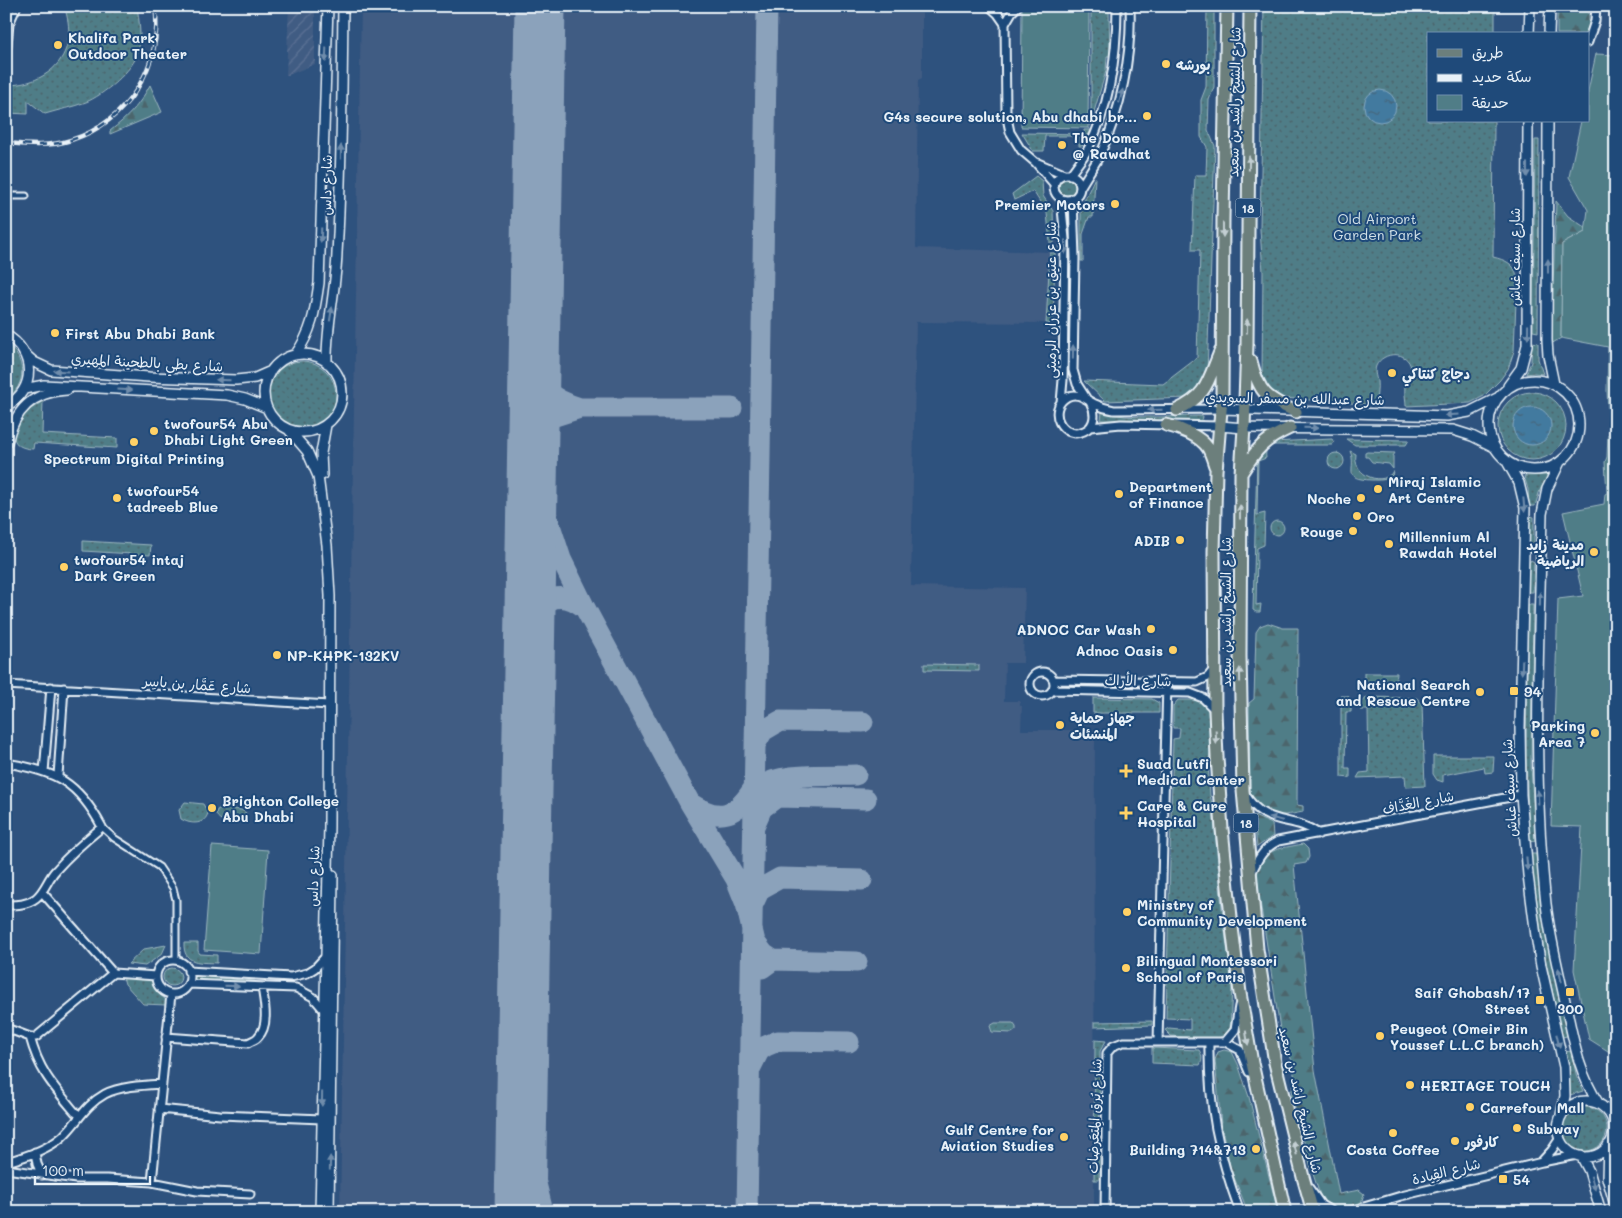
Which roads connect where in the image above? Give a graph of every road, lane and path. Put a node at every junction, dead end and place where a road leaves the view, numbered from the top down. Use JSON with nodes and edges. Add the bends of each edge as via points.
{"nodes":[{"id":1,"x":18,"y":6,"type":"edge"},
{"id":2,"x":328,"y":6,"type":"edge"},
{"id":3,"x":343,"y":6,"type":"edge"},
{"id":4,"x":989,"y":6,"type":"edge"},
{"id":5,"x":1018,"y":6,"type":"edge"},
{"id":6,"x":1117,"y":6,"type":"edge"},
{"id":7,"x":1130,"y":6,"type":"edge"},
{"id":8,"x":1227,"y":6,"type":"edge"},
{"id":9,"x":1250,"y":6,"type":"edge"},
{"id":10,"x":1530,"y":6,"type":"edge"},
{"id":11,"x":1550,"y":6,"type":"edge"},
{"id":12,"x":1596,"y":6,"type":"edge"},
{"id":13,"x":6,"y":16,"type":"edge"},
{"id":14,"x":10,"y":24,"type":"junction"},
{"id":15,"x":1005,"y":24,"type":"junction"},
{"id":16,"x":1529,"y":32,"type":"edge"},
{"id":17,"x":1549,"y":32,"type":"edge"},
{"id":18,"x":1590,"y":35,"type":"edge"},
{"id":19,"x":6,"y":65,"type":"edge"},
{"id":20,"x":1528,"y":122,"type":"edge"},
{"id":21,"x":1548,"y":122,"type":"edge"},
{"id":22,"x":1035,"y":162,"type":"junction"},
{"id":23,"x":1067,"y":174,"type":"junction"},
{"id":24,"x":1054,"y":184,"type":"junction"},
{"id":25,"x":1080,"y":188,"type":"junction"},
{"id":26,"x":6,"y":196,"type":"edge"},
{"id":27,"x":26,"y":196,"type":"dead end"},
{"id":28,"x":1073,"y":198,"type":"junction"},
{"id":29,"x":1061,"y":199,"type":"junction"},
{"id":30,"x":6,"y":335,"type":"edge"},
{"id":31,"x":1247,"y":346,"type":"junction"},
{"id":32,"x":1222,"y":348,"type":"junction"},
{"id":33,"x":25,"y":354,"type":"junction"},
{"id":34,"x":295,"y":355,"type":"junction"},
{"id":35,"x":327,"y":363,"type":"junction"},
{"id":36,"x":271,"y":371,"type":"junction"},
{"id":37,"x":1554,"y":384,"type":"junction"},
{"id":38,"x":1508,"y":387,"type":"junction"},
{"id":39,"x":93,"y":388,"type":"junction"},
{"id":40,"x":24,"y":389,"type":"junction"},
{"id":41,"x":1497,"y":398,"type":"junction"},
{"id":42,"x":1088,"y":400,"type":"junction"},
{"id":43,"x":1061,"y":402,"type":"junction"},
{"id":44,"x":6,"y":406,"type":"edge"},
{"id":45,"x":267,"y":408,"type":"junction"},
{"id":46,"x":1222,"y":409,"type":"junction"},
{"id":47,"x":1177,"y":410,"type":"junction"},
{"id":48,"x":1245,"y":410,"type":"junction"},
{"id":49,"x":1296,"y":412,"type":"junction"},
{"id":50,"x":326,"y":425,"type":"junction"},
{"id":51,"x":1166,"y":425,"type":"junction"},
{"id":52,"x":1220,"y":426,"type":"junction"},
{"id":53,"x":1090,"y":427,"type":"junction"},
{"id":54,"x":1244,"y":428,"type":"junction"},
{"id":55,"x":1290,"y":428,"type":"junction"},
{"id":56,"x":289,"y":430,"type":"junction"},
{"id":57,"x":7,"y":442,"type":"edge"},
{"id":58,"x":1494,"y":447,"type":"junction"},
{"id":59,"x":1506,"y":460,"type":"junction"},
{"id":60,"x":1560,"y":462,"type":"junction"},
{"id":61,"x":1216,"y":471,"type":"junction"},
{"id":62,"x":1241,"y":473,"type":"junction"},
{"id":63,"x":1541,"y":562,"type":"junction"},
{"id":64,"x":1524,"y":564,"type":"junction"},
{"id":65,"x":1216,"y":668,"type":"junction"},
{"id":66,"x":1054,"y":680,"type":"junction"},
{"id":67,"x":1090,"y":680,"type":"junction"},
{"id":68,"x":1167,"y":682,"type":"junction"},
{"id":69,"x":6,"y":685,"type":"edge"},
{"id":70,"x":51,"y":688,"type":"junction"},
{"id":71,"x":64,"y":688,"type":"junction"},
{"id":72,"x":1053,"y":690,"type":"junction"},
{"id":73,"x":1090,"y":691,"type":"junction"},
{"id":74,"x":1167,"y":693,"type":"junction"},
{"id":75,"x":329,"y":705,"type":"junction"},
{"id":76,"x":1215,"y":711,"type":"junction"},
{"id":77,"x":48,"y":741,"type":"junction"},
{"id":78,"x":60,"y":743,"type":"junction"},
{"id":79,"x":6,"y":764,"type":"edge"},
{"id":80,"x":44,"y":772,"type":"junction"},
{"id":81,"x":58,"y":776,"type":"junction"},
{"id":82,"x":1243,"y":790,"type":"junction"},
{"id":83,"x":1521,"y":795,"type":"junction"},
{"id":84,"x":102,"y":827,"type":"junction"},
{"id":85,"x":1319,"y":834,"type":"junction"},
{"id":86,"x":1250,"y":876,"type":"junction"},
{"id":87,"x":42,"y":892,"type":"junction"},
{"id":88,"x":6,"y":904,"type":"edge"},
{"id":89,"x":325,"y":958,"type":"junction"},
{"id":90,"x":176,"y":960,"type":"junction"},
{"id":91,"x":188,"y":971,"type":"junction"},
{"id":92,"x":113,"y":974,"type":"junction"},
{"id":93,"x":259,"y":975,"type":"junction"},
{"id":94,"x":156,"y":976,"type":"junction"},
{"id":95,"x":291,"y":977,"type":"junction"},
{"id":96,"x":188,"y":984,"type":"junction"},
{"id":97,"x":260,"y":987,"type":"junction"},
{"id":98,"x":290,"y":988,"type":"junction"},
{"id":99,"x":1240,"y":993,"type":"junction"},
{"id":100,"x":170,"y":994,"type":"junction"},
{"id":101,"x":324,"y":1010,"type":"junction"},
{"id":102,"x":6,"y":1028,"type":"edge"},
{"id":103,"x":30,"y":1037,"type":"junction"},
{"id":104,"x":166,"y":1037,"type":"junction"},
{"id":105,"x":1158,"y":1042,"type":"junction"},
{"id":106,"x":1209,"y":1042,"type":"junction"},
{"id":107,"x":1225,"y":1042,"type":"junction"},
{"id":108,"x":162,"y":1084,"type":"junction"},
{"id":109,"x":1260,"y":1102,"type":"junction"},
{"id":110,"x":1601,"y":1106,"type":"junction"},
{"id":111,"x":159,"y":1109,"type":"junction"},
{"id":112,"x":1616,"y":1110,"type":"edge"},
{"id":113,"x":80,"y":1115,"type":"junction"},
{"id":114,"x":1561,"y":1115,"type":"junction"},
{"id":115,"x":322,"y":1119,"type":"junction"},
{"id":116,"x":1560,"y":1138,"type":"junction"},
{"id":117,"x":1611,"y":1141,"type":"edge"},
{"id":118,"x":35,"y":1152,"type":"junction"},
{"id":119,"x":1579,"y":1156,"type":"junction"},
{"id":120,"x":6,"y":1162,"type":"edge"},
{"id":121,"x":1542,"y":1162,"type":"junction"},
{"id":122,"x":6,"y":1169,"type":"edge"},
{"id":123,"x":42,"y":1175,"type":"junction"},
{"id":124,"x":1303,"y":1177,"type":"junction"},
{"id":125,"x":152,"y":1182,"type":"junction"},
{"id":126,"x":250,"y":1194,"type":"dead end"},
{"id":127,"x":1377,"y":1203,"type":"junction"},
{"id":128,"x":1616,"y":1208,"type":"edge"},
{"id":129,"x":1356,"y":1210,"type":"edge"},
{"id":130,"x":320,"y":1212,"type":"edge"},
{"id":131,"x":329,"y":1212,"type":"edge"},
{"id":132,"x":1104,"y":1212,"type":"edge"},
{"id":133,"x":1240,"y":1212,"type":"edge"},
{"id":134,"x":1285,"y":1212,"type":"edge"},
{"id":135,"x":1313,"y":1212,"type":"edge"},
{"id":136,"x":1333,"y":1212,"type":"edge"},
{"id":137,"x":1347,"y":1212,"type":"edge"},
{"id":138,"x":1380,"y":1212,"type":"edge"},
{"id":139,"x":1601,"y":1212,"type":"edge"}],
"edges":[{"from":1,"to":14,"type":"street"},
{"from":2,"to":34,"type":"street","name":"شارع داس","one_way":true,"via":[[319,283],[314,316]]},
{"from":35,"to":3,"type":"street","name":"شارع داس","one_way":true,"via":[[326,343],[340,217]]},
{"from":4,"to":15,"type":"street"},
{"from":5,"to":15,"type":"street"},
{"from":6,"to":23,"type":"street","via":[[1111,82],[1103,113],[1087,150]]},
{"from":25,"to":7,"type":"street","one_way":true,"via":[[1099,156],[1124,84],[1131,28]]},
{"from":8,"to":32,"type":"main road","name":"شارع الشيخ راشد بن سعيد","number":"18","one_way":true},
{"from":31,"to":9,"type":"main road","name":"شارع الشيخ راشد بن سعيد","number":"18","one_way":true},
{"from":10,"to":16,"type":"street"},
{"from":11,"to":17,"type":"street"},
{"from":12,"to":18,"type":"street"},
{"from":13,"to":14,"type":"street"},
{"from":14,"to":19,"type":"street"},
{"from":15,"to":22,"type":"street","via":[[1006,114],[1010,132],[1021,150]]},
{"from":20,"to":38,"type":"street","name":"شارع سيف غباش","one_way":true,"via":[[1527,346],[1521,368]]},
{"from":37,"to":21,"type":"street","one_way":true,"via":[[1547,340]]},
{"from":22,"to":23,"type":"street"},
{"from":22,"to":24,"type":"street"},
{"from":23,"to":24,"type":"street"},
{"from":23,"to":25,"type":"street","via":[[1078,181]]},
{"from":24,"to":29,"type":"street","via":[[1055,193]]},
{"from":25,"to":28,"type":"street"},
{"from":26,"to":27,"type":"street"},
{"from":28,"to":29,"type":"street"},
{"from":42,"to":28,"type":"street","name":"شارع عتيق بن عزران الرميثي","one_way":true,"via":[[1077,384],[1073,370]]},
{"from":29,"to":43,"type":"street","name":"شارع عتيق بن عزران الرميثي","one_way":true,"via":[[1065,239]]},
{"from":30,"to":33,"type":"street","name":"شارع بطي بالطحينة المهيري"},
{"from":31,"to":48,"type":"main road","name":"شارع الشيخ راشد بن سعيد","number":"18"},
{"from":31,"to":49,"type":"main road","via":[[1259,387],[1273,401]]},
{"from":32,"to":46,"type":"main road","name":"شارع الشيخ راشد بن سعيد","number":"18"},
{"from":32,"to":47,"type":"main road","via":[[1200,396]]},
{"from":36,"to":33,"type":"street","name":"شارع بطي بالطحينة المهيري","one_way":true,"via":[[255,378],[236,380],[148,377],[51,370]]},
{"from":33,"to":40,"type":"street","via":[[29,371]]},
{"from":34,"to":35,"type":"street","via":[[315,356]]},
{"from":34,"to":36,"type":"street","via":[[284,359]]},
{"from":35,"to":50,"type":"street","via":[[339,378],[342,391],[338,410]]},
{"from":36,"to":45,"type":"street","via":[[264,389]]},
{"from":37,"to":38,"type":"street","via":[[1529,380]]},
{"from":37,"to":60,"type":"street","via":[[1572,401],[1579,424],[1577,440]]},
{"from":38,"to":41,"type":"street"},
{"from":39,"to":40,"type":"street","name":"شارع بطي بالطحينة المهيري","via":[[44,385]]},
{"from":39,"to":45,"type":"street","name":"شارع بطي بالطحينة المهيري","one_way":true,"via":[[227,395]]},
{"from":39,"to":57,"type":"street","via":[[56,391],[32,401],[15,419]]},
{"from":40,"to":44,"type":"street"},
{"from":41,"to":49,"type":"street","name":"شارع عبدالله بن مسفر السويدي","one_way":true,"via":[[1469,412],[1447,416]]},
{"from":41,"to":58,"type":"street","via":[[1490,411],[1488,426]]},
{"from":42,"to":43,"type":"street","via":[[1070,396]]},
{"from":47,"to":42,"type":"street","name":"شارع عبدالله بن مسفر السويدي","one_way":true,"via":[[1120,411]]},
{"from":42,"to":53,"type":"street","via":[[1095,415]]},
{"from":43,"to":53,"type":"street","via":[[1057,417],[1060,426],[1076,433]]},
{"from":45,"to":56,"type":"street","via":[[274,419]]},
{"from":46,"to":47,"type":"street","name":"شارع عبدالله بن مسفر السويدي"},
{"from":46,"to":48,"type":"street","name":"شارع عبدالله بن مسفر السويدي"},
{"from":46,"to":52,"type":"main road","name":"شارع الشيخ راشد بن سعيد","number":"18"},
{"from":48,"to":49,"type":"street","name":"شارع عبدالله بن مسفر السويدي"},
{"from":48,"to":54,"type":"main road","name":"شارع الشيخ راشد بن سعيد","number":"18"},
{"from":50,"to":56,"type":"street","via":[[308,432]]},
{"from":131,"to":50,"type":"street","name":"شارع داس","one_way":true,"via":[[336,622],[333,544],[321,463]]},
{"from":51,"to":52,"type":"street"},
{"from":51,"to":53,"type":"street","via":[[1105,424]]},
{"from":51,"to":61,"type":"main road","via":[[1182,430],[1205,444]]},
{"from":52,"to":54,"type":"street"},
{"from":52,"to":61,"type":"main road","name":"شارع الشيخ راشد بن سعيد","number":"18"},
{"from":54,"to":55,"type":"street"},
{"from":54,"to":62,"type":"main road","name":"شارع الشيخ راشد بن سعيد","number":"18"},
{"from":55,"to":58,"type":"street","one_way":true,"via":[[1452,430]]},
{"from":55,"to":62,"type":"main road","via":[[1262,444]]},
{"from":56,"to":75,"type":"street","name":"شارع داس","via":[[307,451],[320,485],[330,588]]},
{"from":58,"to":59,"type":"street"},
{"from":59,"to":60,"type":"street","via":[[1521,468],[1537,470]]},
{"from":59,"to":64,"type":"street","name":"شارع سيف غباش","one_way":true,"via":[[1516,475],[1524,499]]},
{"from":60,"to":63,"type":"street","name":"شارع سيف غباش","via":[[1543,502]]},
{"from":61,"to":65,"type":"main road","name":"شارع الشيخ راشد بن سعيد","number":"18"},
{"from":82,"to":62,"type":"main road","name":"شارع الشيخ راشد بن سعيد","number":"18","one_way":true},
{"from":63,"to":64,"type":"street","via":[[1532,557]]},
{"from":110,"to":63,"type":"street","name":"شارع سيف غباش","one_way":true,"via":[[1580,1066],[1546,904],[1537,753]]},
{"from":64,"to":83,"type":"street","name":"شارع سيف غباش","one_way":true},
{"from":65,"to":68,"type":"street","name":"شارع الأراك","via":[[1197,682]]},
{"from":65,"to":76,"type":"main road","name":"شارع الشيخ راشد بن سعيد","number":"18"},
{"from":66,"to":67,"type":"street","name":"شارع الأراك"},
{"from":66,"to":72,"type":"street"},
{"from":66,"to":72,"type":"street","via":[[1049,673],[1040,672],[1030,682],[1038,695],[1045,696]]},
{"from":67,"to":68,"type":"street","name":"شارع الأراك"},
{"from":67,"to":73,"type":"street"},
{"from":68,"to":74,"type":"street"},
{"from":69,"to":70,"type":"street","name":"شارع عَمَّار بن ياسِر"},
{"from":70,"to":71,"type":"street","name":"شارع عَمَّار بن ياسِر"},
{"from":70,"to":77,"type":"street"},
{"from":71,"to":75,"type":"street","name":"شارع عَمَّار بن ياسِر"},
{"from":71,"to":78,"type":"street"},
{"from":72,"to":73,"type":"street","name":"شارع الأراك"},
{"from":73,"to":74,"type":"street","name":"شارع الأراك"},
{"from":74,"to":76,"type":"street","name":"شارع الأراك","via":[[1199,696],[1207,700]]},
{"from":74,"to":105,"type":"street"},
{"from":75,"to":89,"type":"street","name":"شارع داس"},
{"from":76,"to":99,"type":"main road","name":"شارع الشيخ راشد بن سعيد","number":"18","one_way":true,"via":[[1222,829]]},
{"from":77,"to":78,"type":"street","via":[[53,746]]},
{"from":77,"to":80,"type":"street"},
{"from":78,"to":81,"type":"street"},
{"from":79,"to":80,"type":"street"},
{"from":80,"to":81,"type":"street"},
{"from":81,"to":84,"type":"street","via":[[84,798]]},
{"from":85,"to":82,"type":"street","one_way":true,"via":[[1310,828],[1266,816],[1250,802]]},
{"from":82,"to":86,"type":"main road","name":"شارع الشيخ راشد بن سعيد","number":"18"},
{"from":83,"to":85,"type":"street","name":"شارع الغَدَّاف"},
{"from":83,"to":114,"type":"street","name":"شارع سيف غباش","one_way":true,"via":[[1536,936],[1564,1067],[1565,1096]]},
{"from":84,"to":87,"type":"street","via":[[55,871]]},
{"from":84,"to":90,"type":"street","via":[[159,867],[173,888]]},
{"from":85,"to":86,"type":"street","name":"شارع الغَدَّاف","via":[[1273,844],[1262,854]]},
{"from":124,"to":86,"type":"main road","name":"شارع الشيخ راشد بن سعيد","number":"18","one_way":true,"via":[[1275,1063],[1257,949]]},
{"from":87,"to":88,"type":"street","via":[[29,902],[17,906]]},
{"from":87,"to":92,"type":"street"},
{"from":89,"to":95,"type":"street","via":[[308,973]]},
{"from":89,"to":101,"type":"street","name":"شارع داس"},
{"from":90,"to":91,"type":"street"},
{"from":90,"to":94,"type":"street","via":[[161,964]]},
{"from":91,"to":93,"type":"street"},
{"from":91,"to":96,"type":"street"},
{"from":92,"to":94,"type":"street"},
{"from":92,"to":103,"type":"street","via":[[36,1037]]},
{"from":93,"to":95,"type":"street"},
{"from":93,"to":97,"type":"street"},
{"from":94,"to":100,"type":"street","via":[[161,989]]},
{"from":95,"to":98,"type":"street"},
{"from":96,"to":97,"type":"street","one_way":true},
{"from":96,"to":100,"type":"street","via":[[182,991]]},
{"from":97,"to":98,"type":"street"},
{"from":97,"to":104,"type":"street","via":[[265,1011],[264,1026],[259,1037],[248,1043]]},
{"from":98,"to":101,"type":"street","via":[[308,993]]},
{"from":99,"to":107,"type":"street","via":[[1237,1026]]},
{"from":99,"to":109,"type":"main road","name":"شارع الشيخ راشد بن سعيد","number":"18","one_way":true},
{"from":100,"to":104,"type":"street"},
{"from":101,"to":115,"type":"street","name":"شارع داس","one_way":true},
{"from":102,"to":103,"type":"street"},
{"from":103,"to":113,"type":"street","via":[[44,1074]]},
{"from":104,"to":108,"type":"street"},
{"from":105,"to":106,"type":"street","name":"شارع بُرق المِتعَرضات"},
{"from":105,"to":132,"type":"street","name":"شارع بُرق المِتعَرضات","via":[[1123,1042],[1113,1046],[1108,1053]]},
{"from":106,"to":107,"type":"street","name":"شارع بُرق المِتعَرضات"},
{"from":106,"to":133,"type":"street","via":[[1210,1095],[1216,1134]]},
{"from":107,"to":109,"type":"street","via":[[1243,1054]]},
{"from":108,"to":111,"type":"street"},
{"from":108,"to":113,"type":"street","via":[[139,1085],[107,1093],[90,1103]]},
{"from":109,"to":134,"type":"main road","name":"شارع الشيخ راشد بن سعيد","number":"18"},
{"from":110,"to":112,"type":"street"},
{"from":110,"to":114,"type":"street","via":[[1581,1102],[1570,1106]]},
{"from":110,"to":117,"type":"street","via":[[1613,1126]]},
{"from":111,"to":115,"type":"street"},
{"from":111,"to":125,"type":"street"},
{"from":113,"to":118,"type":"street","via":[[61,1137]]},
{"from":114,"to":116,"type":"street","via":[[1558,1126]]},
{"from":115,"to":130,"type":"street","name":"شارع داس"},
{"from":116,"to":119,"type":"street"},
{"from":116,"to":121,"type":"street"},
{"from":117,"to":119,"type":"street","via":[[1596,1154]]},
{"from":117,"to":128,"type":"street","via":[[1607,1178]]},
{"from":118,"to":120,"type":"street"},
{"from":118,"to":123,"type":"street"},
{"from":119,"to":121,"type":"street","name":"شارع القِيادة"},
{"from":119,"to":139,"type":"street","one_way":true,"via":[[1589,1171]]},
{"from":121,"to":127,"type":"street","name":"شارع القِيادة"},
{"from":122,"to":123,"type":"street"},
{"from":123,"to":125,"type":"street"},
{"from":124,"to":135,"type":"main road","name":"شارع الشيخ راشد بن سعيد","number":"18"},
{"from":124,"to":136,"type":"street","via":[[1321,1205]]},
{"from":125,"to":126,"type":"street","via":[[197,1191]]},
{"from":127,"to":129,"type":"street","name":"شارع القِيادة"},
{"from":127,"to":138,"type":"street"},
{"from":129,"to":137,"type":"street","name":"شارع القِيادة"}]}
